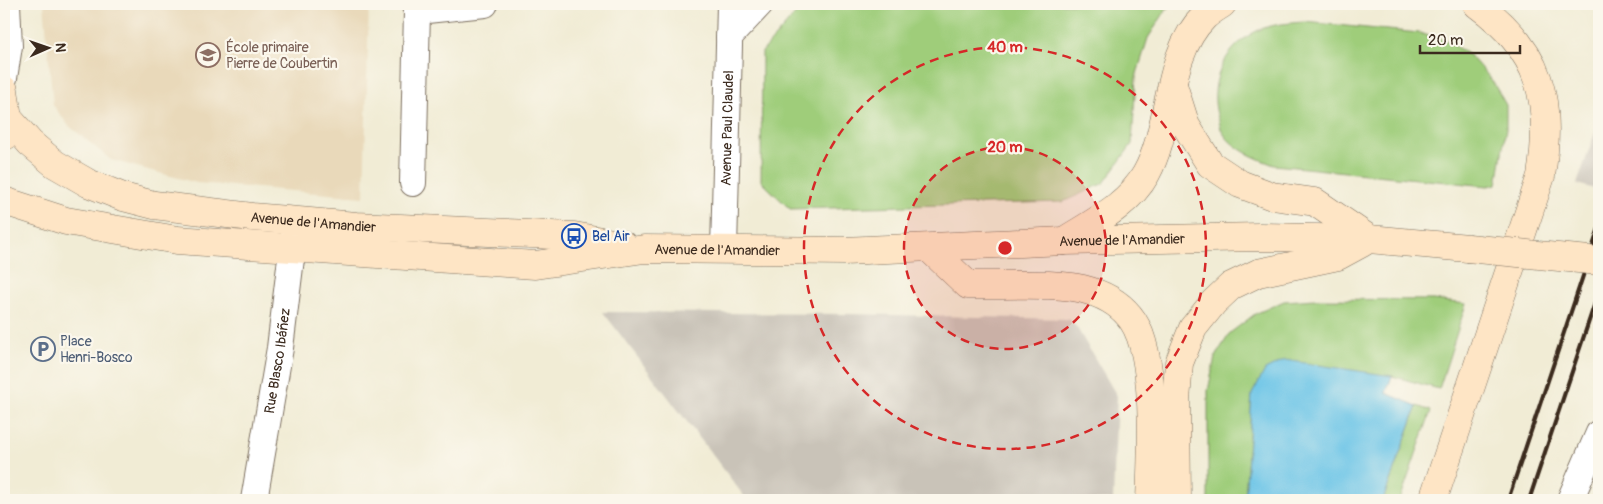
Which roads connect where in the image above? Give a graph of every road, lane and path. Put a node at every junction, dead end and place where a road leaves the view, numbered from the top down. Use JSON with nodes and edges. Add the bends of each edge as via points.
{"nodes":[{"id":1,"x":7,"y":4,"type":"edge"},
{"id":2,"x":485,"y":4,"type":"edge"},
{"id":3,"x":730,"y":4,"type":"edge"},
{"id":4,"x":760,"y":4,"type":"edge"},
{"id":5,"x":1222,"y":4,"type":"edge"},
{"id":6,"x":1485,"y":6,"type":"edge"},
{"id":7,"x":416,"y":7,"type":"edge"},
{"id":8,"x":729,"y":37,"type":"junction"},
{"id":9,"x":4,"y":78,"type":"edge"},
{"id":10,"x":1173,"y":84,"type":"junction"},
{"id":11,"x":4,"y":90,"type":"edge"},
{"id":12,"x":6,"y":129,"type":"edge"},
{"id":13,"x":413,"y":182,"type":"dead end"},
{"id":14,"x":4,"y":201,"type":"edge"},
{"id":15,"x":296,"y":221,"type":"junction"},
{"id":16,"x":1369,"y":239,"type":"junction"},
{"id":17,"x":1064,"y":241,"type":"junction"},
{"id":18,"x":929,"y":248,"type":"junction"},
{"id":19,"x":292,"y":249,"type":"junction"},
{"id":20,"x":644,"y":249,"type":"junction"},
{"id":21,"x":724,"y":250,"type":"junction"},
{"id":22,"x":1599,"y":261,"type":"edge"},
{"id":23,"x":1599,"y":433,"type":"edge"},
{"id":24,"x":254,"y":500,"type":"edge"},
{"id":25,"x":1150,"y":500,"type":"edge"},
{"id":26,"x":1177,"y":500,"type":"edge"},
{"id":27,"x":1433,"y":500,"type":"edge"},
{"id":28,"x":1570,"y":500,"type":"edge"}],
"edges":[{"from":1,"to":9,"type":"street","via":[[9,46]]},
{"from":2,"to":7,"type":"street"},
{"from":3,"to":8,"type":"street","name":"Avenue Paul Claudel"},
{"from":4,"to":8,"type":"street"},
{"from":5,"to":10,"type":"main road","via":[[1203,18],[1189,38]]},
{"from":6,"to":27,"type":"main road","via":[[1525,52],[1534,69],[1547,120],[1547,142],[1541,176]]},
{"from":7,"to":13,"type":"street"},
{"from":8,"to":21,"type":"street","name":"Avenue Paul Claudel"},
{"from":10,"to":16,"type":"main road","via":[[1186,126],[1210,164],[1240,184],[1272,196],[1314,202]]},
{"from":10,"to":17,"type":"main road","via":[[1159,146],[1146,175],[1110,212]]},
{"from":11,"to":12,"type":"main road"},
{"from":12,"to":15,"type":"main road","name":"Avenue de l'Amandier","via":[[30,143],[55,164],[88,183],[123,197],[154,205]]},
{"from":14,"to":19,"type":"main road","name":"Avenue de l'Amandier","via":[[66,221],[124,232],[177,240]]},
{"from":15,"to":19,"type":"street","name":"Rue Blasco Ibáñez"},
{"from":15,"to":20,"type":"main road","name":"Avenue de l'Amandier","via":[[574,236]]},
{"from":16,"to":17,"type":"main road","name":"Avenue de l'Amandier","via":[[1259,237]]},
{"from":16,"to":22,"type":"main road","name":"Avenue de l'Amandier","bridge":true},
{"from":16,"to":26,"type":"main road","via":[[1338,256],[1274,269],[1231,286],[1192,328],[1179,363]]},
{"from":17,"to":18,"type":"main road","name":"Avenue de l'Amandier"},
{"from":18,"to":21,"type":"main road","name":"Avenue de l'Amandier"},
{"from":18,"to":25,"type":"main road","via":[[968,285],[1064,287],[1089,291],[1113,301],[1132,320],[1144,344],[1150,400]]},
{"from":19,"to":20,"type":"main road","name":"Avenue de l'Amandier","via":[[535,265]]},
{"from":19,"to":24,"type":"street","name":"Rue Blasco Ibáñez","via":[[280,348]]},
{"from":20,"to":21,"type":"main road","name":"Avenue de l'Amandier"},
{"from":23,"to":28,"type":"street"}]}
